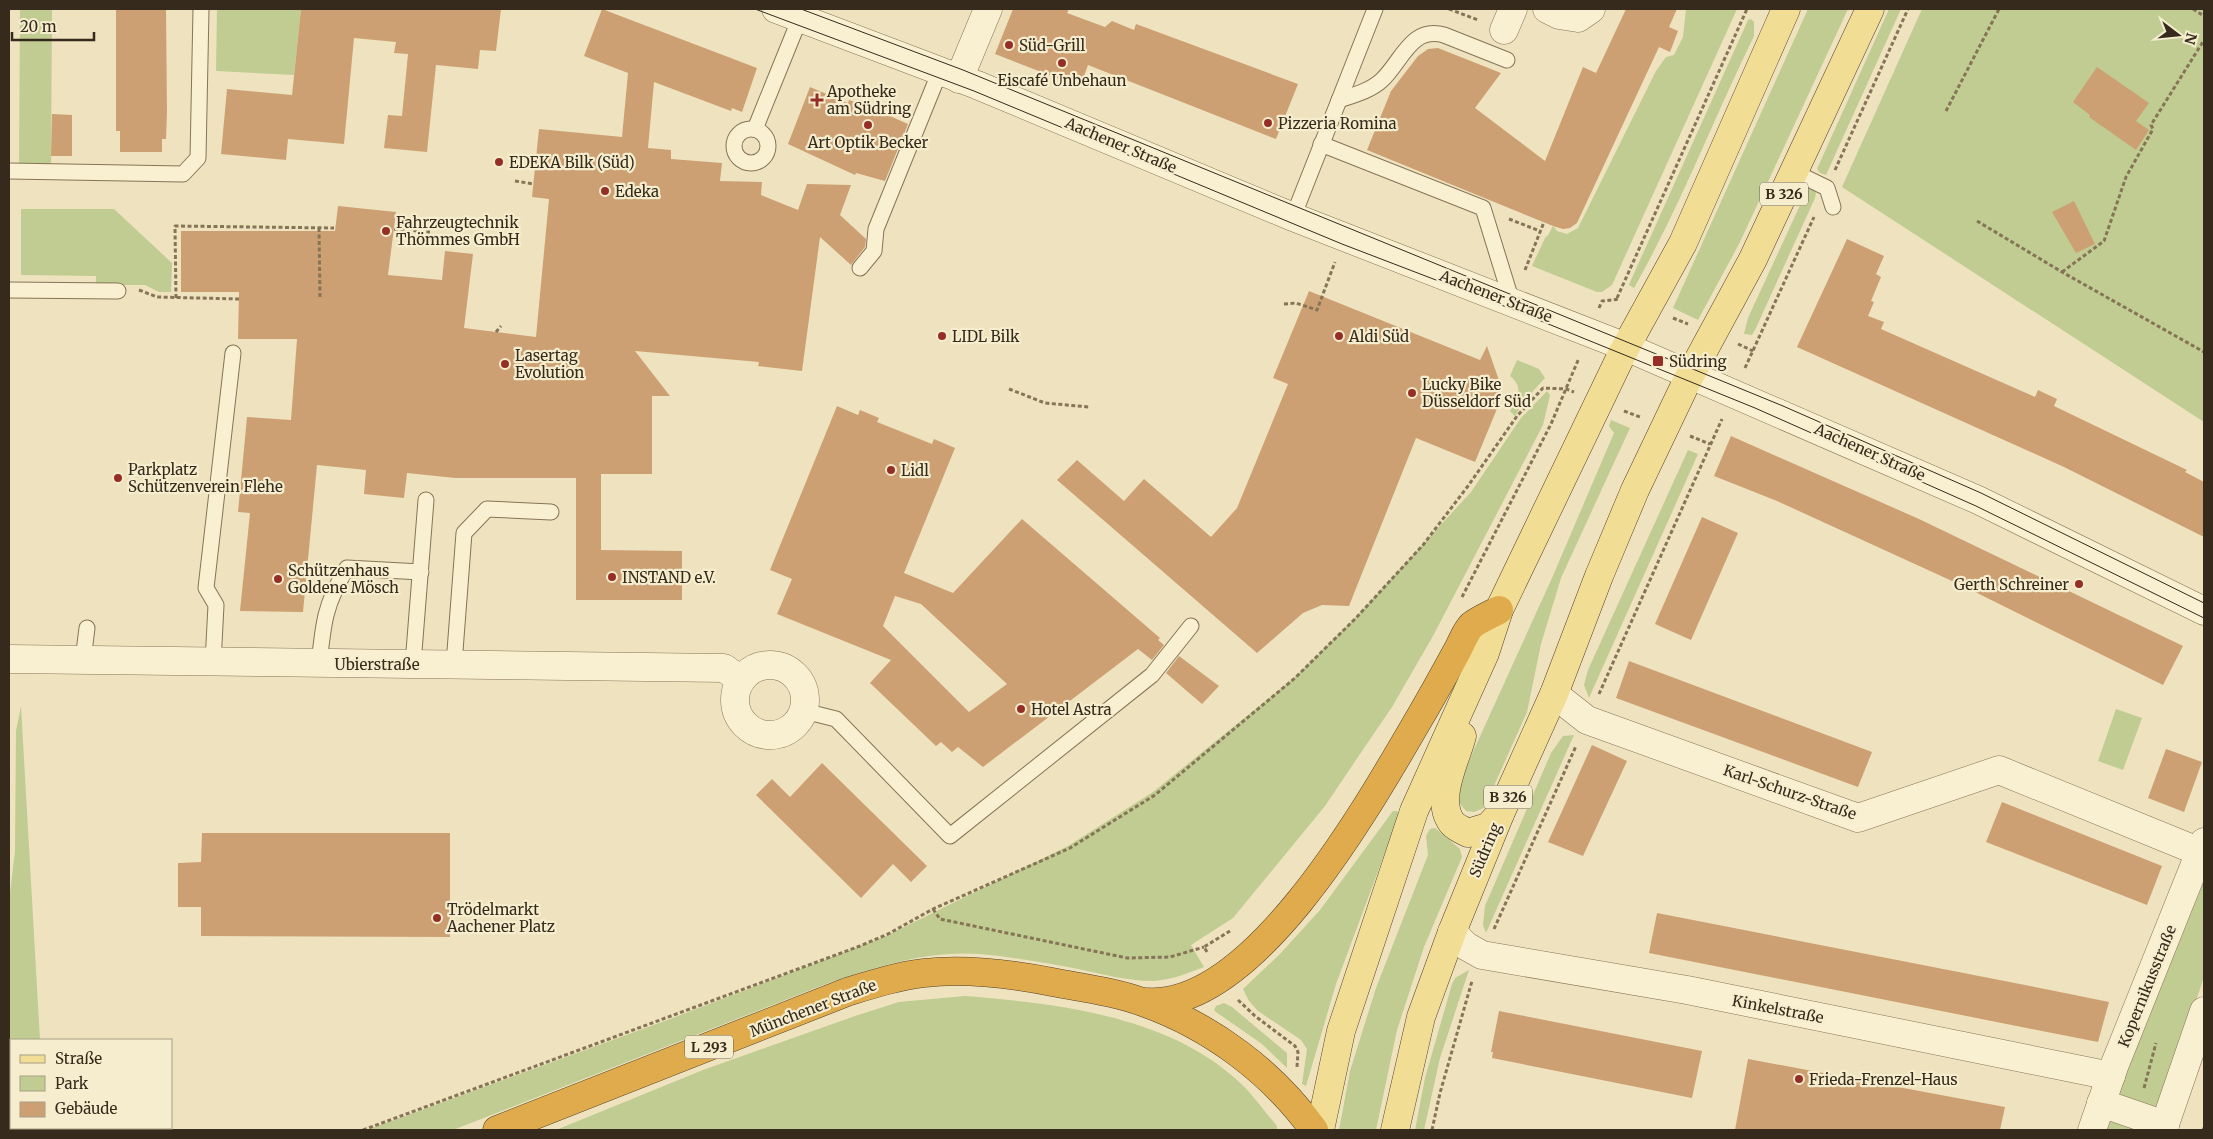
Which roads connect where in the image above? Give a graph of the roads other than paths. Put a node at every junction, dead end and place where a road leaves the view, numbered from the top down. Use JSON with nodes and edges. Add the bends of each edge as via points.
{"nodes":[{"id":1,"x":201,"y":9,"type":"edge"},
{"id":2,"x":988,"y":9,"type":"edge"},
{"id":3,"x":1375,"y":9,"type":"edge"},
{"id":4,"x":1547,"y":9,"type":"edge"},
{"id":5,"x":1591,"y":9,"type":"edge"},
{"id":6,"x":1786,"y":9,"type":"edge"},
{"id":7,"x":1870,"y":9,"type":"edge"},
{"id":8,"x":788,"y":13,"type":"edge"},
{"id":9,"x":1507,"y":60,"type":"dead end"},
{"id":10,"x":949,"y":75,"type":"junction"},
{"id":11,"x":1339,"y":100,"type":"junction"},
{"id":12,"x":755,"y":129,"type":"dead end"},
{"id":13,"x":1321,"y":144,"type":"junction"},
{"id":14,"x":9,"y":171,"type":"edge"},
{"id":15,"x":1794,"y":172,"type":"junction"},
{"id":16,"x":1833,"y":207,"type":"dead end"},
{"id":17,"x":1293,"y":217,"type":"junction"},
{"id":18,"x":860,"y":268,"type":"dead end"},
{"id":19,"x":9,"y":290,"type":"edge"},
{"id":20,"x":118,"y":291,"type":"road end"},
{"id":21,"x":1512,"y":302,"type":"junction"},
{"id":22,"x":1626,"y":347,"type":"junction"},
{"id":23,"x":232,"y":353,"type":"dead end"},
{"id":24,"x":1690,"y":375,"type":"junction"},
{"id":25,"x":426,"y":500,"type":"dead end"},
{"id":26,"x":551,"y":512,"type":"dead end"},
{"id":27,"x":420,"y":572,"type":"junction"},
{"id":28,"x":1499,"y":610,"type":"junction"},
{"id":29,"x":2204,"y":611,"type":"edge"},
{"id":30,"x":1191,"y":626,"type":"dead end"},
{"id":31,"x":87,"y":628,"type":"dead end"},
{"id":32,"x":1485,"y":653,"type":"junction"},
{"id":33,"x":9,"y":659,"type":"edge"},
{"id":34,"x":83,"y":660,"type":"junction"},
{"id":35,"x":213,"y":663,"type":"junction"},
{"id":36,"x":413,"y":664,"type":"junction"},
{"id":37,"x":454,"y":664,"type":"junction"},
{"id":38,"x":319,"y":665,"type":"junction"},
{"id":39,"x":742,"y":680,"type":"junction"},
{"id":40,"x":1554,"y":694,"type":"junction"},
{"id":41,"x":804,"y":711,"type":"junction"},
{"id":42,"x":1500,"y":814,"type":"junction"},
{"id":43,"x":2202,"y":847,"type":"edge"},
{"id":44,"x":1452,"y":932,"type":"junction"},
{"id":45,"x":1142,"y":1002,"type":"junction"},
{"id":46,"x":2204,"y":1011,"type":"edge"},
{"id":47,"x":2113,"y":1070,"type":"junction"},
{"id":48,"x":2101,"y":1102,"type":"junction"},
{"id":49,"x":2169,"y":1129,"type":"edge"},
{"id":50,"x":497,"y":1130,"type":"edge"},
{"id":51,"x":1314,"y":1130,"type":"edge"},
{"id":52,"x":1320,"y":1130,"type":"edge"},
{"id":53,"x":1395,"y":1130,"type":"edge"},
{"id":54,"x":2092,"y":1130,"type":"edge"}],
"edges":[{"from":1,"to":14,"type":"lane","via":[[198,158],[183,174]]},
{"from":2,"to":10,"type":"street"},
{"from":3,"to":11,"type":"lane"},
{"from":4,"to":5,"type":"street","via":[[1578,18]]},
{"from":6,"to":22,"type":"main road","via":[[1683,243]]},
{"from":7,"to":15,"type":"main road","name":"Südring","number":"B 326"},
{"from":8,"to":10,"type":"street","name":"Aachener Straße"},
{"from":8,"to":12,"type":"lane"},
{"from":9,"to":11,"type":"lane","via":[[1435,32],[1426,34],[1408,45],[1383,79],[1372,88]]},
{"from":10,"to":17,"type":"street","name":"Aachener Straße"},
{"from":10,"to":18,"type":"lane","via":[[876,229],[874,251]]},
{"from":11,"to":13,"type":"lane"},
{"from":13,"to":17,"type":"lane"},
{"from":13,"to":21,"type":"lane","via":[[1483,208]]},
{"from":15,"to":16,"type":"lane","via":[[1827,188]]},
{"from":15,"to":24,"type":"main road","name":"Südring","number":"B 326","via":[[1714,334]]},
{"from":17,"to":21,"type":"street","name":"Aachener Straße"},
{"from":19,"to":20,"type":"lane"},
{"from":21,"to":22,"type":"street","name":"Aachener Straße"},
{"from":22,"to":24,"type":"street","name":"Aachener Straße"},
{"from":22,"to":28,"type":"main road"},
{"from":23,"to":35,"type":"lane","via":[[206,588],[216,604]]},
{"from":24,"to":29,"type":"street","name":"Aachener Straße","via":[[1978,500]]},
{"from":24,"to":40,"type":"main road","name":"Südring","number":"B 326","via":[[1635,490]]},
{"from":25,"to":27,"type":"lane"},
{"from":26,"to":37,"type":"lane","via":[[487,509],[464,534]]},
{"from":27,"to":36,"type":"lane"},
{"from":27,"to":38,"type":"lane","via":[[347,568],[333,590],[323,621]]},
{"from":28,"to":32,"type":"main road"},
{"from":28,"to":45,"type":"highway","via":[[1471,626],[1344,842],[1311,888],[1275,929],[1240,964],[1222,976],[1177,1000]]},
{"from":30,"to":41,"type":"lane","via":[[1152,675],[950,836],[836,719]]},
{"from":31,"to":34,"type":"lane"},
{"from":32,"to":42,"type":"main road","via":[[1448,782],[1445,805],[1450,820],[1468,833],[1488,827]]},
{"from":32,"to":52,"type":"main road","via":[[1414,811],[1341,1031]]},
{"from":33,"to":34,"type":"street","name":"Ubierstraße"},
{"from":34,"to":35,"type":"street","name":"Ubierstraße"},
{"from":35,"to":38,"type":"street","name":"Ubierstraße"},
{"from":36,"to":37,"type":"street","name":"Ubierstraße"},
{"from":36,"to":38,"type":"street","name":"Ubierstraße"},
{"from":37,"to":39,"type":"street","name":"Ubierstraße","via":[[724,668]]},
{"from":39,"to":41,"type":"street","via":[[760,667],[781,667],[791,672],[804,689]]},
{"from":39,"to":41,"type":"street","via":[[735,701],[737,712],[742,722],[760,734],[782,734]]},
{"from":40,"to":42,"type":"main road","name":"Südring","number":"B 326"},
{"from":40,"to":43,"type":"street","name":"Karl-Schurz-Straße","via":[[1587,720],[1858,818],[1999,770]]},
{"from":42,"to":44,"type":"main road","name":"Südring","number":"B 326"},
{"from":43,"to":47,"type":"street","name":"Kopernikusstraße"},
{"from":44,"to":47,"type":"street","name":"Kinkelstraße","via":[[1466,946],[1482,955]]},
{"from":44,"to":53,"type":"main road","name":"Südring","number":"B 326","via":[[1421,1016]]},
{"from":45,"to":50,"type":"highway","name":"Münchener Straße","number":"L 293","via":[[1004,974],[943,971],[893,978],[847,992]]},
{"from":45,"to":51,"type":"highway","via":[[1195,1024],[1221,1040],[1289,1098]]},
{"from":46,"to":49,"type":"street","via":[[2174,1097]]},
{"from":47,"to":48,"type":"street","name":"Kopernikusstraße"},
{"from":48,"to":49,"type":"street"},
{"from":48,"to":54,"type":"street","name":"Kopernikusstraße"}]}
